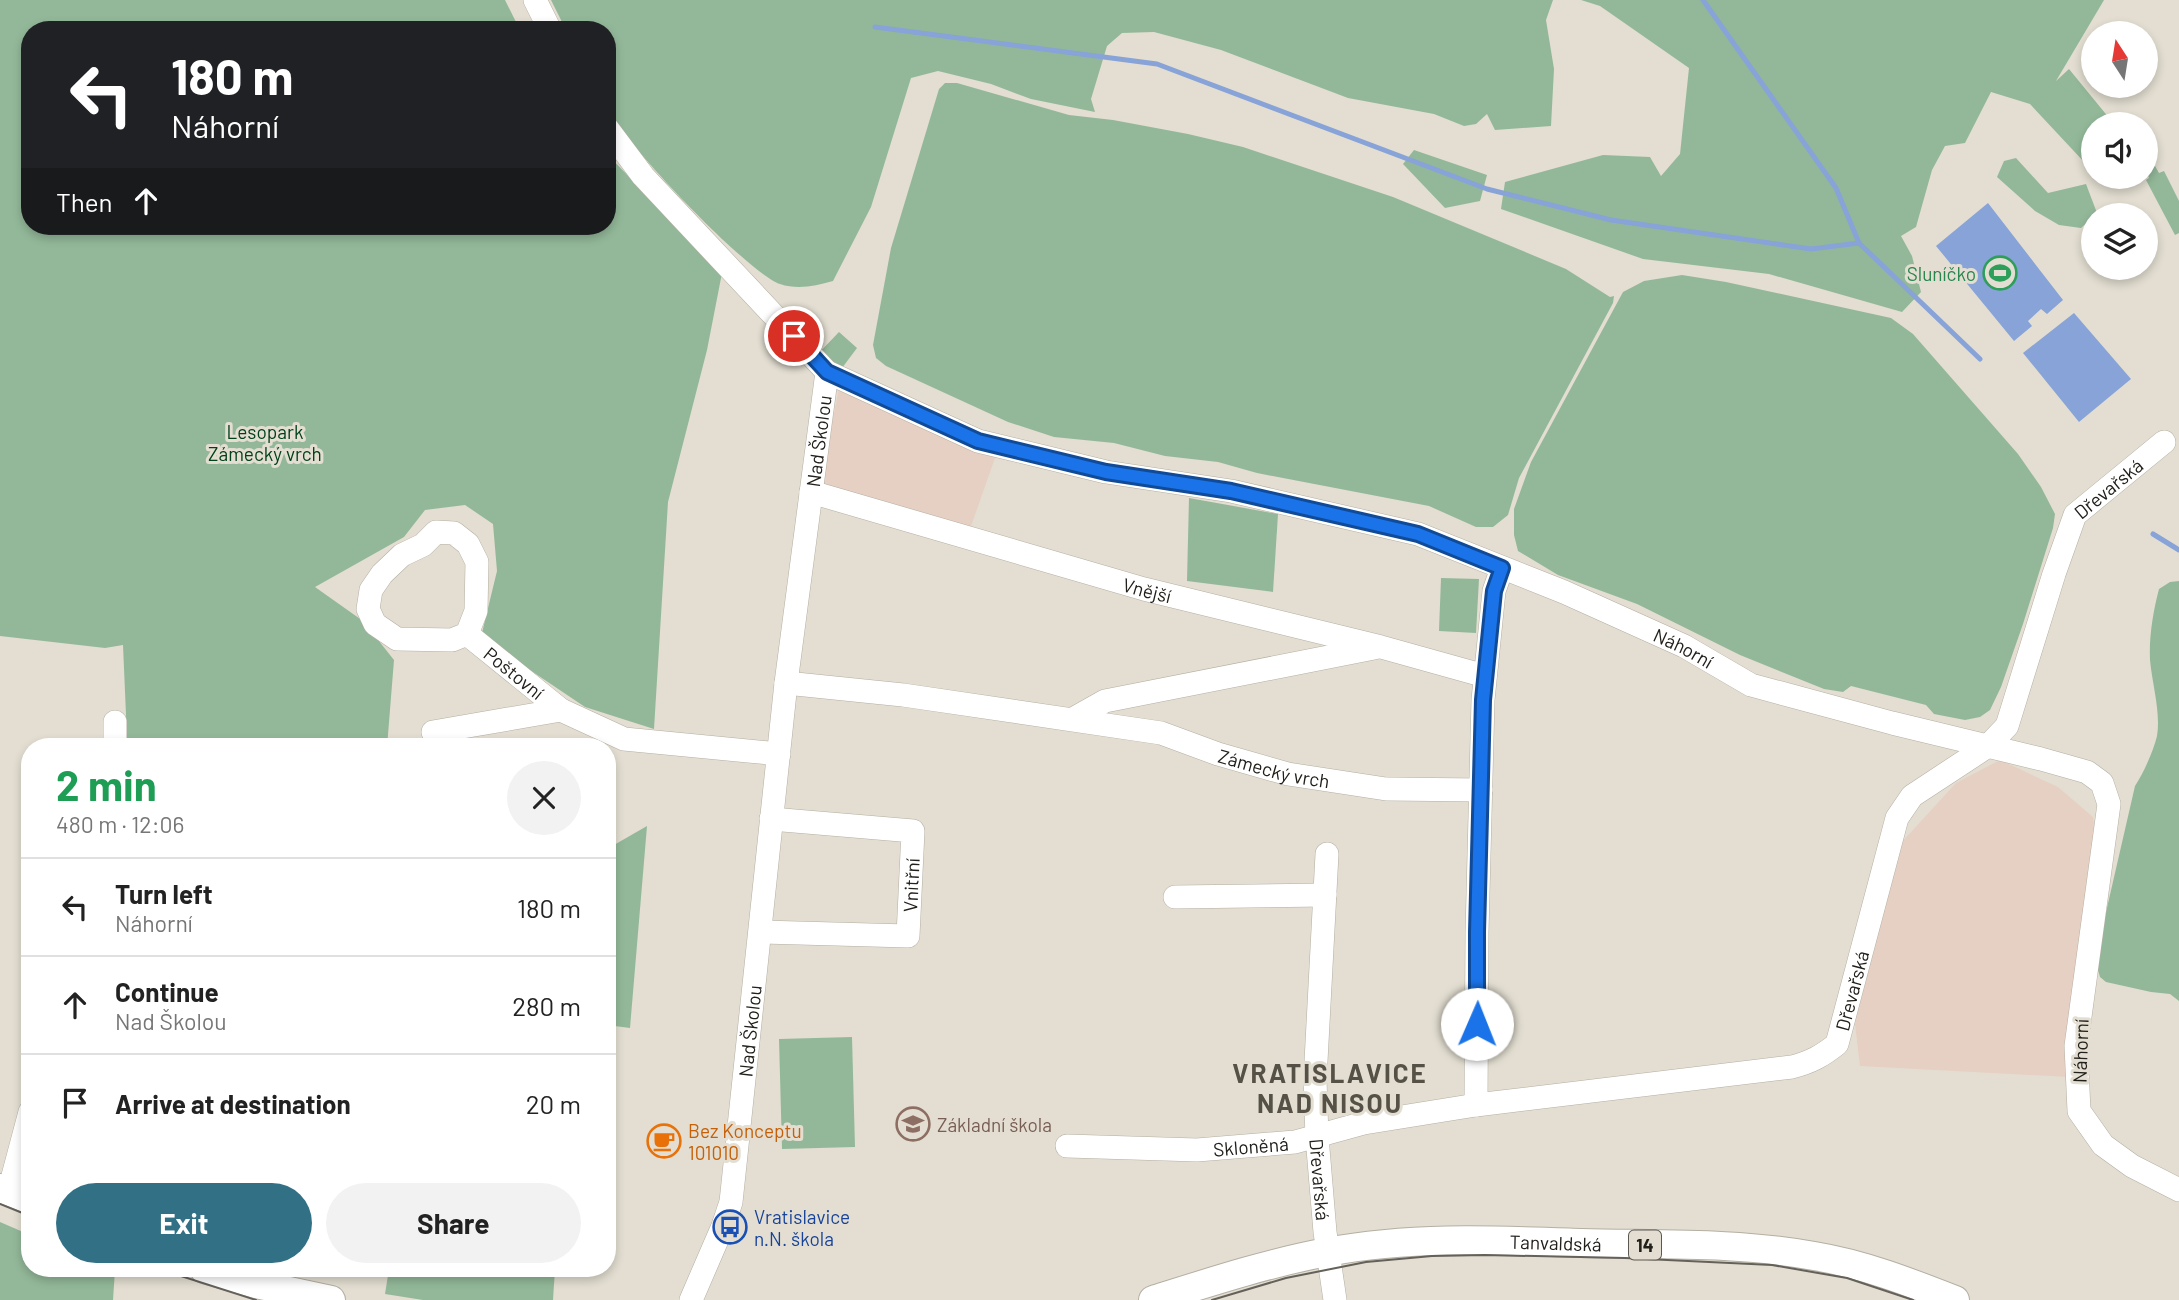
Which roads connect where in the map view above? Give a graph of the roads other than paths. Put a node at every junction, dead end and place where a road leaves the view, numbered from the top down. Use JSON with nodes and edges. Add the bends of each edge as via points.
{"nodes":[{"id":1,"x":535,"y":0,"type":"edge"},
{"id":2,"x":546,"y":21,"type":"edge"},
{"id":3,"x":616,"y":140,"type":"edge"},
{"id":4,"x":827,"y":372,"type":"junction"},
{"id":5,"x":2164,"y":442,"type":"dead end"},
{"id":6,"x":811,"y":492,"type":"junction"},
{"id":7,"x":1502,"y":568,"type":"junction"},
{"id":8,"x":467,"y":634,"type":"junction"},
{"id":9,"x":1381,"y":647,"type":"junction"},
{"id":10,"x":1486,"y":676,"type":"junction"},
{"id":11,"x":786,"y":683,"type":"junction"},
{"id":12,"x":561,"y":710,"type":"junction"},
{"id":13,"x":1073,"y":719,"type":"junction"},
{"id":14,"x":115,"y":722,"type":"dead end"},
{"id":15,"x":433,"y":732,"type":"dead end"},
{"id":16,"x":115,"y":738,"type":"edge"},
{"id":17,"x":1988,"y":746,"type":"junction"},
{"id":18,"x":779,"y":754,"type":"junction"},
{"id":19,"x":1480,"y":790,"type":"junction"},
{"id":20,"x":771,"y":819,"type":"junction"},
{"id":21,"x":1327,"y":854,"type":"dead end"},
{"id":22,"x":1325,"y":895,"type":"junction"},
{"id":23,"x":1175,"y":897,"type":"dead end"},
{"id":24,"x":761,"y":932,"type":"junction"},
{"id":25,"x":1476,"y":1105,"type":"junction"},
{"id":26,"x":1317,"y":1137,"type":"junction"},
{"id":27,"x":1067,"y":1146,"type":"dead end"},
{"id":28,"x":21,"y":1155,"type":"edge"},
{"id":29,"x":2179,"y":1190,"type":"edge"},
{"id":30,"x":13,"y":1193,"type":"edge"},
{"id":31,"x":1327,"y":1252,"type":"junction"},
{"id":32,"x":232,"y":1277,"type":"edge"},
{"id":33,"x":331,"y":1300,"type":"edge"},
{"id":34,"x":691,"y":1300,"type":"edge"},
{"id":35,"x":1153,"y":1300,"type":"edge"},
{"id":36,"x":1335,"y":1300,"type":"edge"},
{"id":37,"x":1955,"y":1300,"type":"edge"}],
"edges":[{"from":1,"to":2,"type":"street"},
{"from":3,"to":4,"type":"street","name":"Nad Školou","via":[[643,176]]},
{"from":4,"to":6,"type":"street","name":"Nad Školou"},
{"from":4,"to":7,"type":"street","name":"Náhorní","via":[[1002,448],[1106,472],[1231,491],[1418,534]]},
{"from":5,"to":17,"type":"street","name":"Dřevařská","via":[[2075,515],[2007,726]]},
{"from":6,"to":9,"type":"street","name":"Vnější","via":[[1144,589]]},
{"from":6,"to":11,"type":"street","name":"Nad Školou"},
{"from":7,"to":10,"type":"street","via":[[1494,591]]},
{"from":7,"to":17,"type":"street","name":"Náhorní","via":[[1684,646],[1751,685]]},
{"from":8,"to":8,"type":"street","name":"Poštovní","via":[[452,640],[397,639],[375,624],[368,609],[371,590],[382,573],[436,533],[454,533],[468,544],[477,562],[476,611]]},
{"from":8,"to":12,"type":"street","name":"Poštovní"},
{"from":9,"to":10,"type":"street","name":"Vnější"},
{"from":9,"to":13,"type":"street","via":[[1105,701]]},
{"from":10,"to":19,"type":"street"},
{"from":11,"to":13,"type":"street","name":"Zámecký vrch"},
{"from":11,"to":18,"type":"street","name":"Nad Školou"},
{"from":12,"to":15,"type":"street"},
{"from":12,"to":18,"type":"street","via":[[624,739]]},
{"from":13,"to":19,"type":"street","name":"Zámecký vrch","via":[[1161,733],[1288,774],[1386,789]]},
{"from":14,"to":16,"type":"street"},
{"from":17,"to":25,"type":"street","name":"Dřevařská","via":[[1912,796],[1897,818],[1837,1044],[1821,1057],[1792,1067]]},
{"from":17,"to":29,"type":"street","name":"Náhorní","via":[[2087,772],[2102,783],[2109,804],[2076,1046],[2079,1111],[2103,1145]]},
{"from":18,"to":20,"type":"street","name":"Nad Školou"},
{"from":19,"to":25,"type":"street"},
{"from":20,"to":24,"type":"street","name":"Nad Školou"},
{"from":20,"to":24,"type":"street","name":"Vnitřní","via":[[913,831],[908,936]]},
{"from":21,"to":22,"type":"street"},
{"from":22,"to":23,"type":"street"},
{"from":22,"to":26,"type":"street","via":[[1315,1080]]},
{"from":24,"to":34,"type":"street","name":"Nad Školou","via":[[731,1202]]},
{"from":25,"to":26,"type":"street","name":"Dřevařská","via":[[1364,1123]]},
{"from":26,"to":27,"type":"street","name":"Skloněná","via":[[1198,1150]]},
{"from":26,"to":31,"type":"street","name":"Dřevařská"},
{"from":28,"to":30,"type":"street"},
{"from":31,"to":35,"type":"main road","name":"Tanvaldská","number":"14"},
{"from":31,"to":36,"type":"street","name":"Dřevařská"},
{"from":31,"to":37,"type":"main road","name":"Tanvaldská","number":"14","via":[[1484,1239],[1742,1248],[1836,1260]]},
{"from":32,"to":33,"type":"main road"}]}
